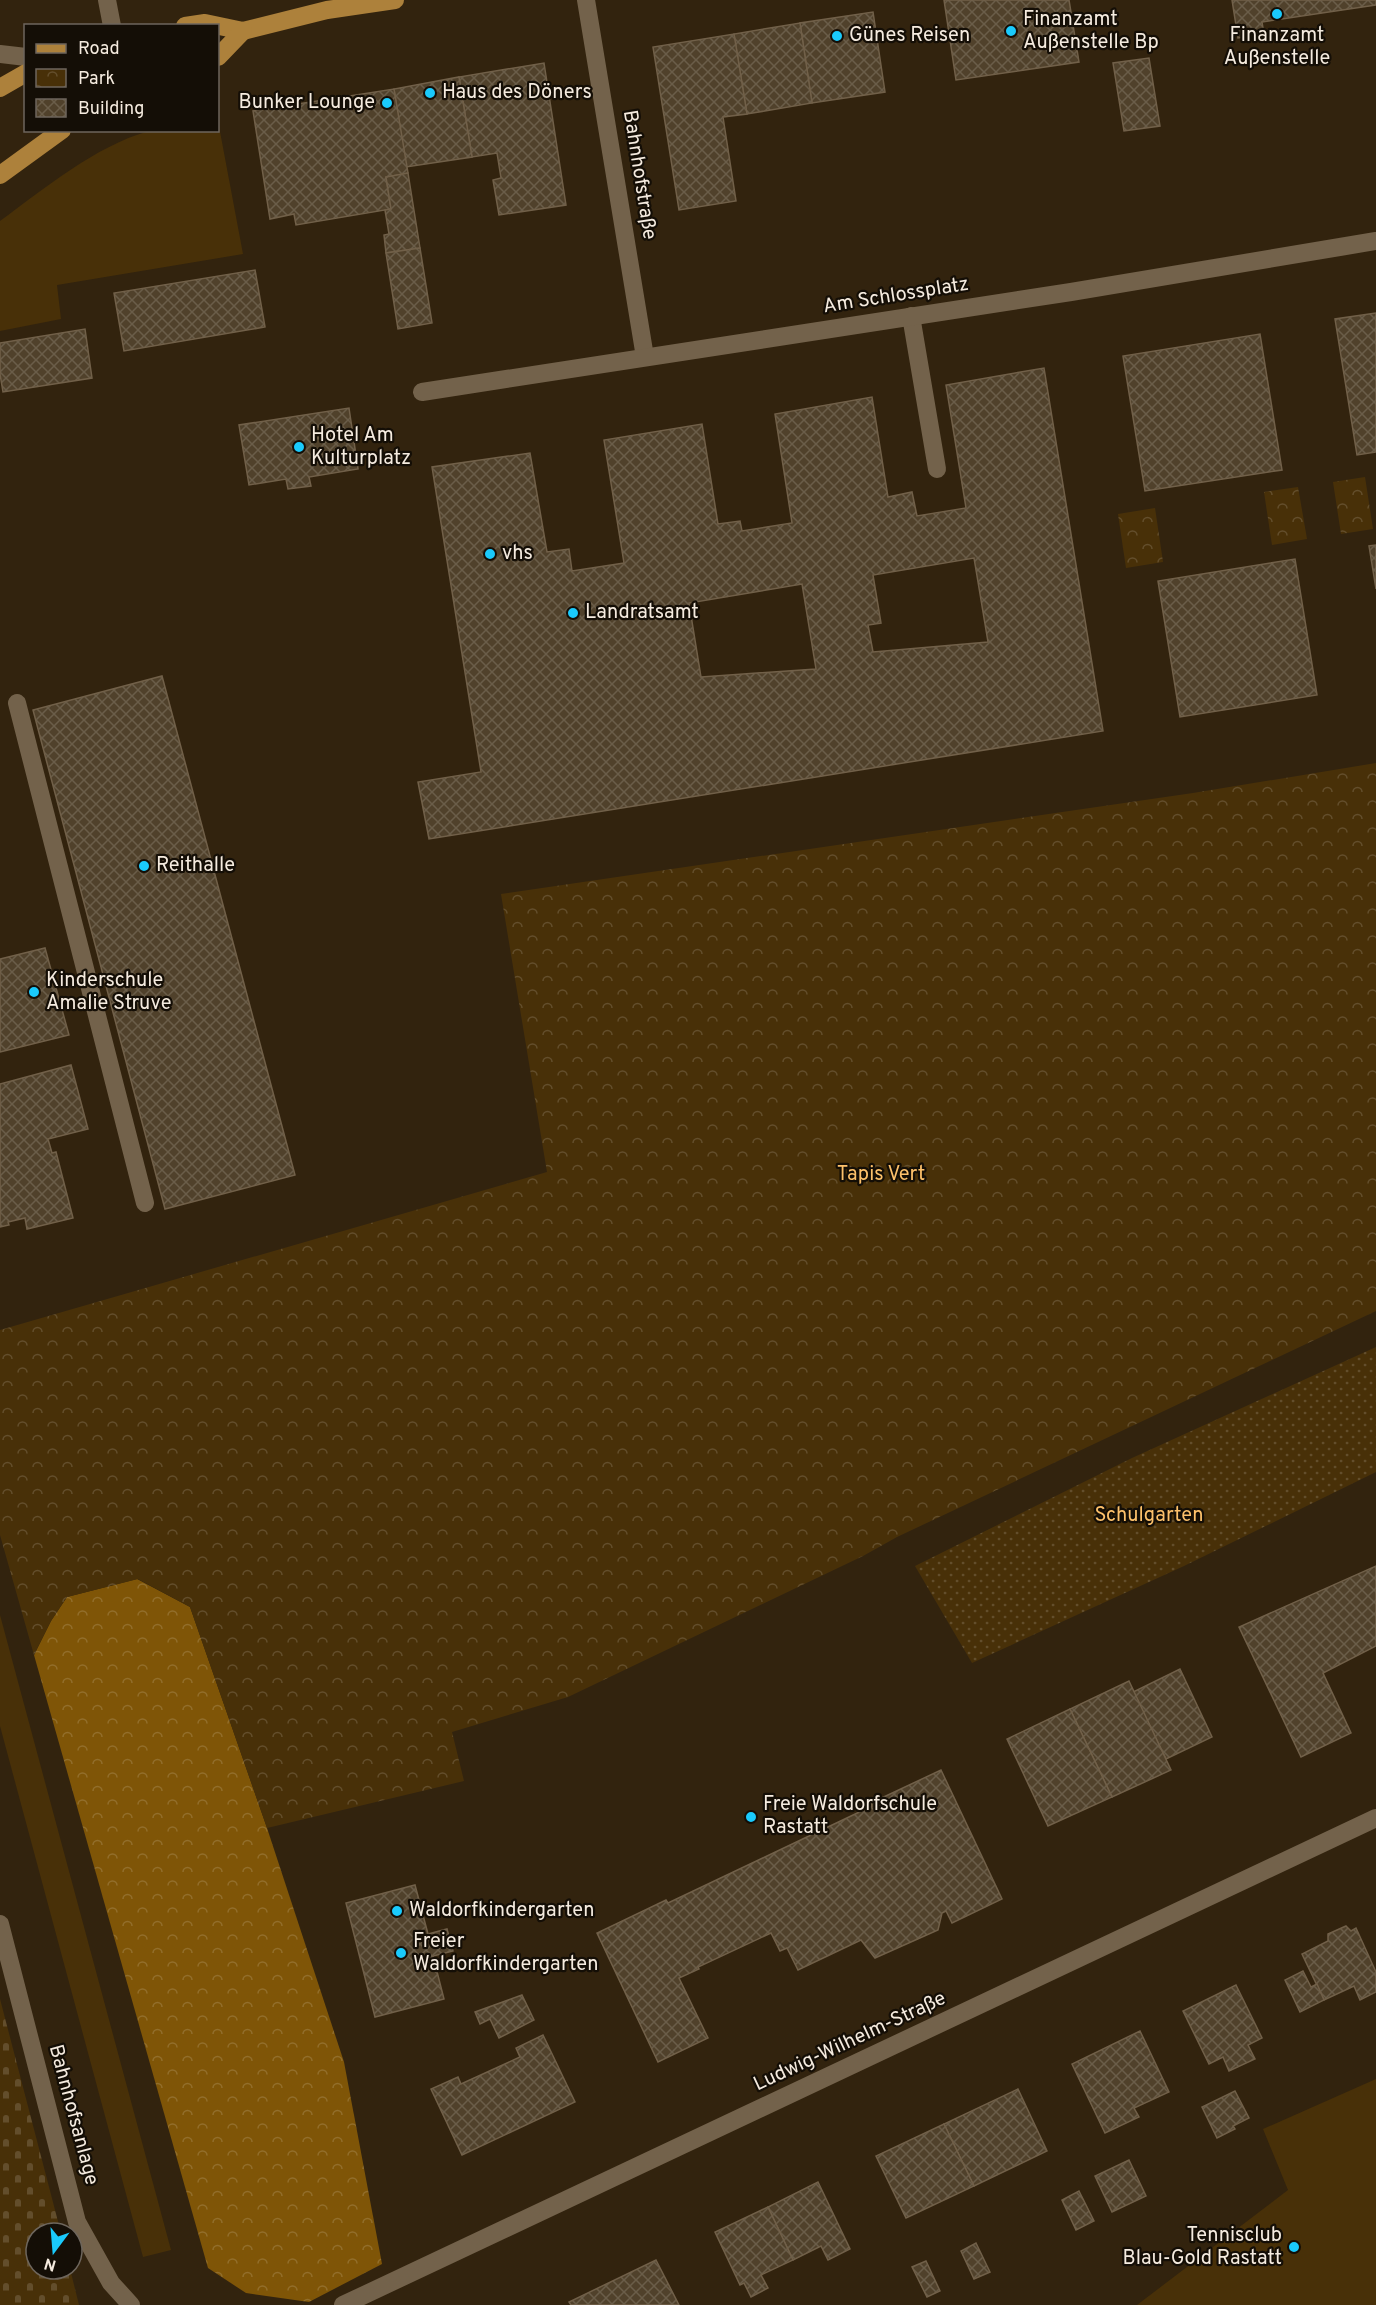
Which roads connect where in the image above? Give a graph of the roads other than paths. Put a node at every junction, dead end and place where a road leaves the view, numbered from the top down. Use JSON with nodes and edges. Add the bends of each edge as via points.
{"nodes":[{"id":1,"x":108,"y":0,"type":"edge"},
{"id":2,"x":395,"y":0,"type":"edge"},
{"id":3,"x":586,"y":0,"type":"edge"},
{"id":4,"x":327,"y":5,"type":"edge"},
{"id":5,"x":112,"y":24,"type":"edge"},
{"id":6,"x":195,"y":24,"type":"edge"},
{"id":7,"x":213,"y":24,"type":"edge"},
{"id":8,"x":219,"y":25,"type":"edge"},
{"id":9,"x":243,"y":31,"type":"junction"},
{"id":10,"x":0,"y":54,"type":"edge"},
{"id":11,"x":219,"y":56,"type":"edge"},
{"id":12,"x":24,"y":57,"type":"edge"},
{"id":13,"x":24,"y":74,"type":"edge"},
{"id":14,"x":0,"y":88,"type":"edge"},
{"id":15,"x":59,"y":132,"type":"edge"},
{"id":16,"x":0,"y":175,"type":"edge"},
{"id":17,"x":1376,"y":242,"type":"edge"},
{"id":18,"x":911,"y":316,"type":"junction"},
{"id":19,"x":645,"y":357,"type":"junction"},
{"id":20,"x":422,"y":392,"type":"dead end"},
{"id":21,"x":938,"y":469,"type":"dead end"},
{"id":22,"x":17,"y":703,"type":"dead end"},
{"id":23,"x":145,"y":1203,"type":"dead end"},
{"id":24,"x":1376,"y":1818,"type":"edge"},
{"id":25,"x":0,"y":1924,"type":"edge"},
{"id":26,"x":131,"y":2305,"type":"edge"},
{"id":27,"x":343,"y":2305,"type":"edge"}],
"edges":[{"from":1,"to":5,"type":"street"},
{"from":2,"to":4,"type":"main road"},
{"from":3,"to":19,"type":"street","name":"Bahnhofstraße"},
{"from":4,"to":9,"type":"main road"},
{"from":6,"to":7,"type":"main road"},
{"from":8,"to":9,"type":"main road"},
{"from":9,"to":11,"type":"main road"},
{"from":10,"to":12,"type":"street"},
{"from":13,"to":14,"type":"main road"},
{"from":15,"to":16,"type":"main road"},
{"from":17,"to":18,"type":"street","name":"Am Schlossplatz"},
{"from":18,"to":19,"type":"street","name":"Am Schlossplatz"},
{"from":18,"to":21,"type":"street"},
{"from":19,"to":20,"type":"street","name":"Am Schlossplatz"},
{"from":22,"to":23,"type":"street"},
{"from":24,"to":27,"type":"street","name":"Ludwig-Wilhelm-Straße"},
{"from":25,"to":26,"type":"street","name":"Bahnhofsanlage","via":[[77,2222],[111,2283]]}]}
